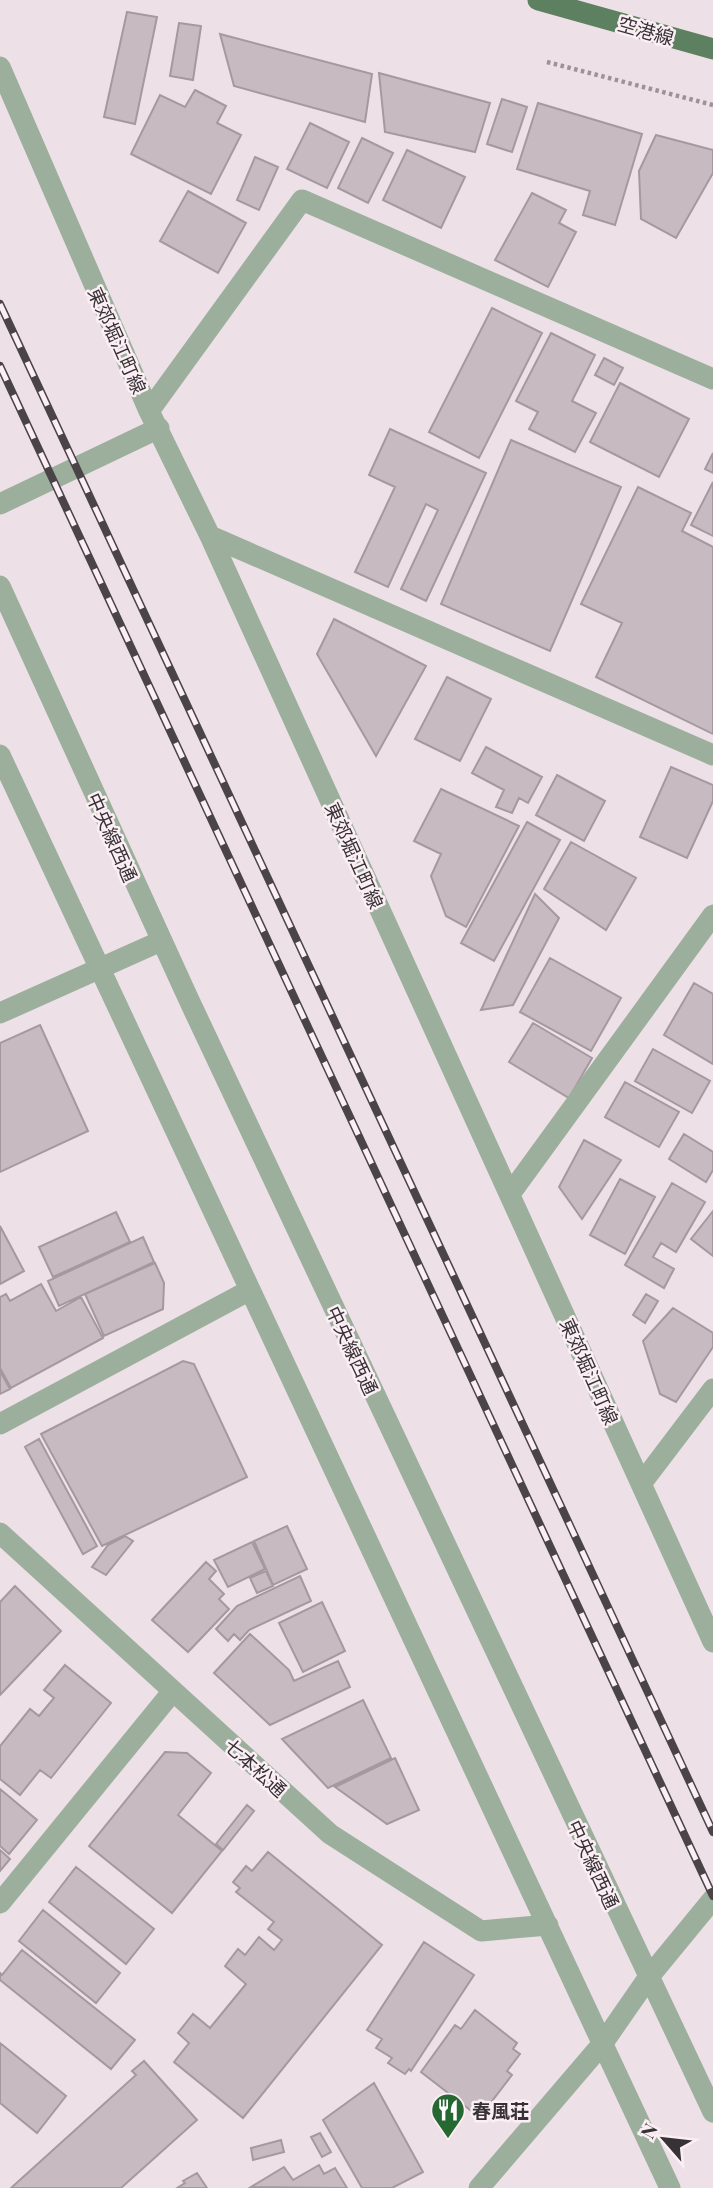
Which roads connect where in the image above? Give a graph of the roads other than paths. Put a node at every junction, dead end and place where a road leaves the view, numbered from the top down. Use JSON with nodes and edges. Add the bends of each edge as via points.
{"nodes":[{"id":1,"x":538,"y":0,"type":"edge"},
{"id":2,"x":713,"y":48,"type":"edge"},
{"id":3,"x":0,"y":68,"type":"edge"},
{"id":4,"x":713,"y":379,"type":"edge"},
{"id":5,"x":154,"y":419,"type":"junction"},
{"id":6,"x":0,"y":504,"type":"edge"},
{"id":7,"x":210,"y":536,"type":"junction"},
{"id":8,"x":0,"y":586,"type":"edge"},
{"id":9,"x":0,"y":755,"type":"edge"},
{"id":10,"x":713,"y":755,"type":"edge"},
{"id":11,"x":713,"y":915,"type":"edge"},
{"id":12,"x":161,"y":941,"type":"junction"},
{"id":13,"x":100,"y":970,"type":"junction"},
{"id":14,"x":0,"y":1013,"type":"edge"},
{"id":15,"x":510,"y":1194,"type":"junction"},
{"id":16,"x":250,"y":1290,"type":"junction"},
{"id":17,"x":713,"y":1388,"type":"edge"},
{"id":18,"x":0,"y":1424,"type":"edge"},
{"id":19,"x":641,"y":1484,"type":"junction"},
{"id":20,"x":0,"y":1533,"type":"edge"},
{"id":21,"x":713,"y":1642,"type":"edge"},
{"id":22,"x":173,"y":1692,"type":"junction"},
{"id":23,"x":713,"y":1899,"type":"edge"},
{"id":24,"x":0,"y":1903,"type":"edge"},
{"id":25,"x":548,"y":1925,"type":"junction"},
{"id":26,"x":648,"y":1978,"type":"junction"},
{"id":27,"x":603,"y":2043,"type":"junction"},
{"id":28,"x":713,"y":2112,"type":"edge"},
{"id":29,"x":479,"y":2188,"type":"edge"},
{"id":30,"x":670,"y":2188,"type":"edge"}],
"edges":[{"from":1,"to":2,"type":"main road","name":"空港線"},
{"from":3,"to":5,"type":"street","name":"東郊堀江町線"},
{"from":4,"to":5,"type":"street","via":[[302,200]]},
{"from":5,"to":6,"type":"street"},
{"from":5,"to":7,"type":"street","name":"東郊堀江町線"},
{"from":7,"to":10,"type":"street"},
{"from":7,"to":15,"type":"street","name":"東郊堀江町線"},
{"from":8,"to":12,"type":"street","name":"中央線西通"},
{"from":9,"to":13,"type":"street"},
{"from":11,"to":15,"type":"street"},
{"from":12,"to":13,"type":"street"},
{"from":12,"to":26,"type":"street","name":"中央線西通"},
{"from":13,"to":14,"type":"street"},
{"from":13,"to":16,"type":"street"},
{"from":15,"to":19,"type":"street","name":"東郊堀江町線"},
{"from":16,"to":18,"type":"street"},
{"from":16,"to":25,"type":"street"},
{"from":17,"to":19,"type":"street"},
{"from":19,"to":21,"type":"street","name":"東郊堀江町線"},
{"from":20,"to":22,"type":"street","name":"七本松通"},
{"from":22,"to":24,"type":"street"},
{"from":22,"to":25,"type":"street","name":"七本松通","via":[[330,1834],[481,1931]]},
{"from":23,"to":26,"type":"street"},
{"from":25,"to":27,"type":"street"},
{"from":26,"to":27,"type":"street"},
{"from":26,"to":28,"type":"street","name":"中央線西通"},
{"from":27,"to":29,"type":"street"},
{"from":27,"to":30,"type":"street"}]}
